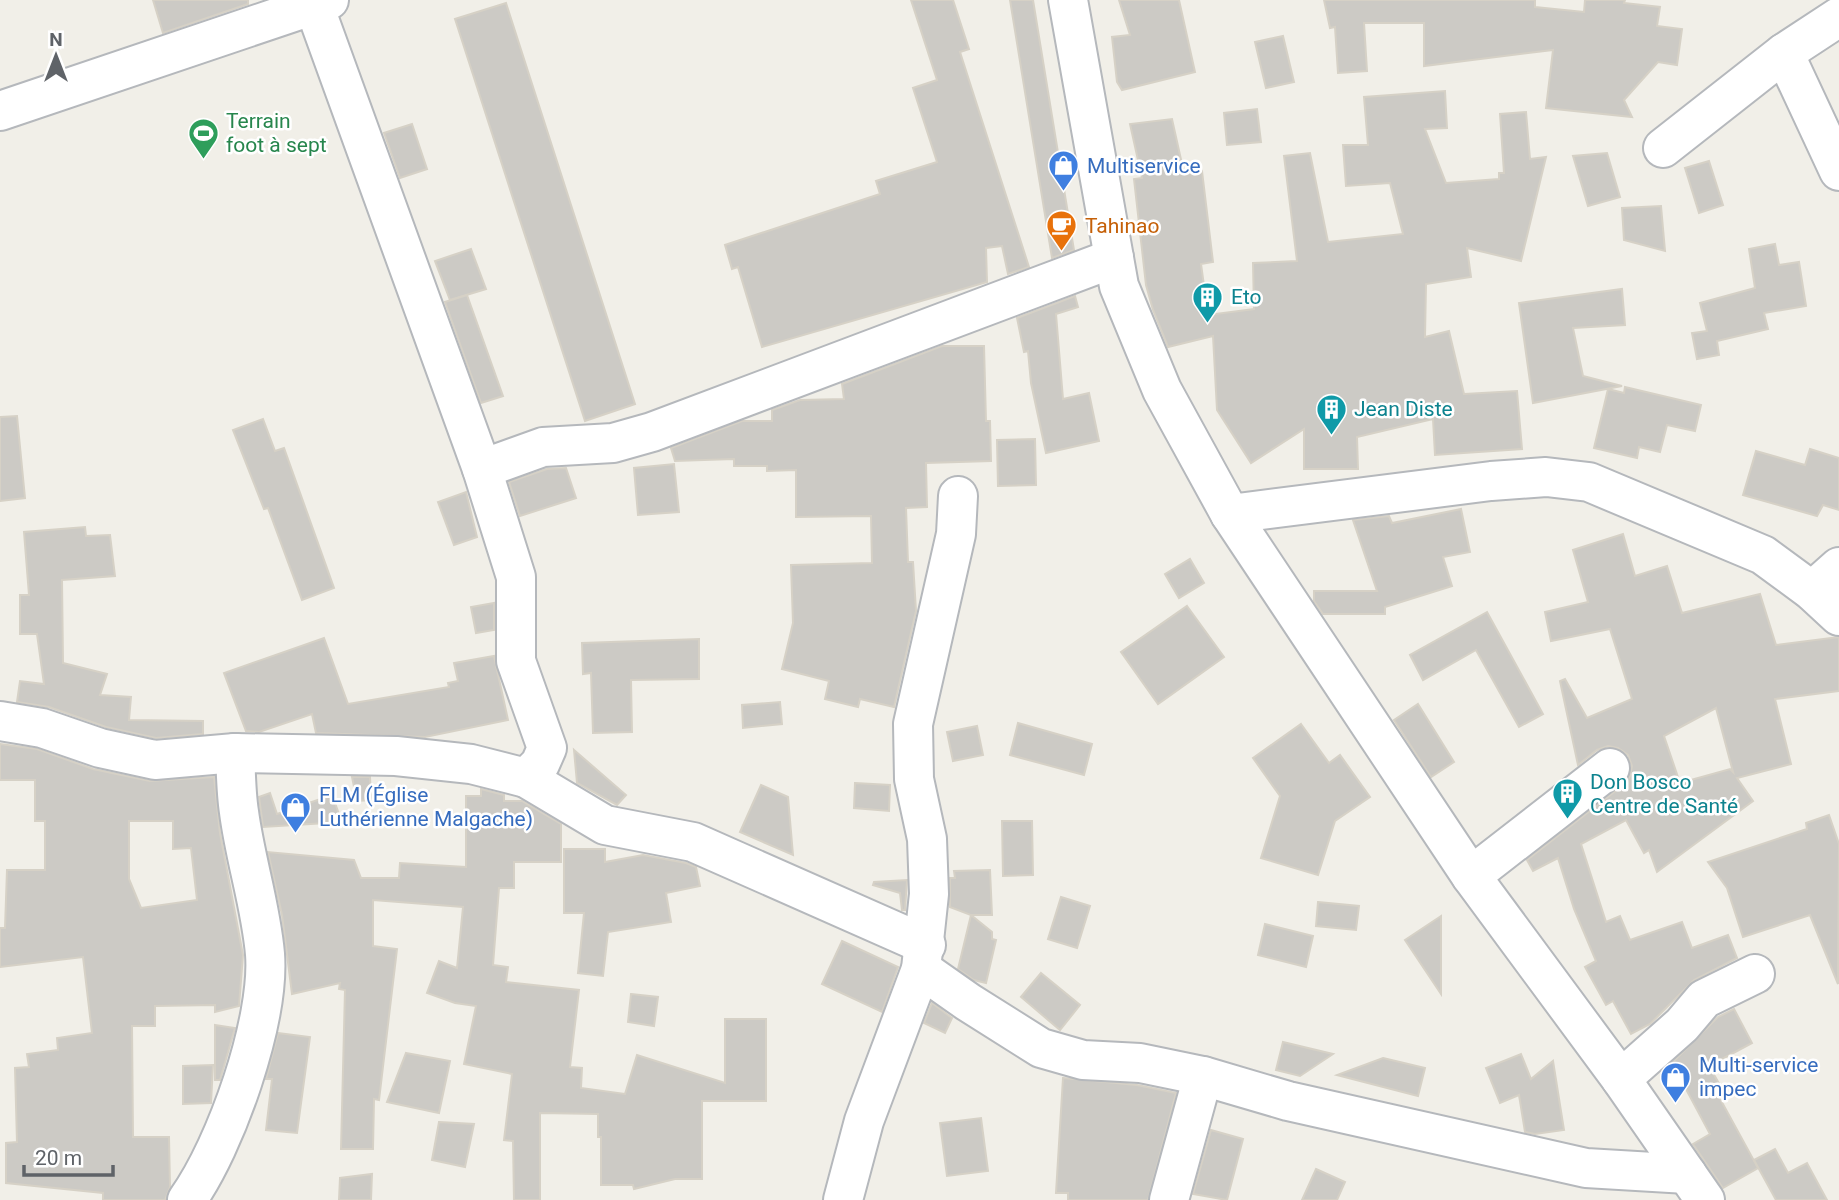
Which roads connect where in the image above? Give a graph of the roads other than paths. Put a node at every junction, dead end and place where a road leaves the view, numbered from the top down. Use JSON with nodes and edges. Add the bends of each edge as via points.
{"nodes":[{"id":1,"x":1068,"y":0,"type":"edge"},
{"id":2,"x":318,"y":2,"type":"edge"},
{"id":3,"x":1839,"y":17,"type":"edge"},
{"id":4,"x":1784,"y":53,"type":"junction"},
{"id":5,"x":0,"y":111,"type":"edge"},
{"id":6,"x":1663,"y":148,"type":"dead end"},
{"id":7,"x":1839,"y":172,"type":"edge"},
{"id":8,"x":1114,"y":258,"type":"junction"},
{"id":9,"x":482,"y":469,"type":"junction"},
{"id":10,"x":958,"y":496,"type":"dead end"},
{"id":11,"x":1230,"y":514,"type":"junction"},
{"id":12,"x":1830,"y":591,"type":"edge"},
{"id":13,"x":0,"y":721,"type":"edge"},
{"id":14,"x":235,"y":753,"type":"junction"},
{"id":15,"x":1610,"y":768,"type":"dead end"},
{"id":16,"x":526,"y":778,"type":"junction"},
{"id":17,"x":1471,"y":876,"type":"junction"},
{"id":18,"x":924,"y":957,"type":"junction"},
{"id":19,"x":1755,"y":974,"type":"dead end"},
{"id":20,"x":1203,"y":1076,"type":"junction"},
{"id":21,"x":1621,"y":1079,"type":"junction"},
{"id":22,"x":1696,"y":1187,"type":"edge"},
{"id":23,"x":187,"y":1200,"type":"edge"},
{"id":24,"x":843,"y":1200,"type":"edge"},
{"id":25,"x":1169,"y":1200,"type":"edge"}],
"edges":[{"from":1,"to":8,"type":"street"},
{"from":2,"to":5,"type":"street"},
{"from":2,"to":9,"type":"street"},
{"from":3,"to":4,"type":"street"},
{"from":4,"to":6,"type":"street"},
{"from":4,"to":7,"type":"street"},
{"from":8,"to":9,"type":"street","via":[[652,432],[613,443],[543,447]]},
{"from":8,"to":11,"type":"street","via":[[1124,301],[1162,390]]},
{"from":9,"to":16,"type":"street","via":[[516,577],[516,661],[547,748]]},
{"from":10,"to":18,"type":"street","via":[[956,534],[913,724],[914,779],[927,839]]},
{"from":11,"to":12,"type":"street","via":[[1491,481],[1546,477],[1588,482],[1763,555]]},
{"from":11,"to":17,"type":"street"},
{"from":13,"to":14,"type":"street","via":[[155,760]]},
{"from":14,"to":16,"type":"street","via":[[396,756],[471,764]]},
{"from":14,"to":23,"type":"street","via":[[239,811],[265,955],[258,1019],[242,1084],[200,1183]]},
{"from":15,"to":17,"type":"street"},
{"from":16,"to":18,"type":"street","via":[[605,825],[694,842]]},
{"from":17,"to":21,"type":"street"},
{"from":18,"to":20,"type":"street","via":[[968,1002],[1041,1048],[1083,1060],[1140,1063]]},
{"from":18,"to":24,"type":"street","via":[[864,1121]]},
{"from":19,"to":21,"type":"street","via":[[1704,999]]},
{"from":20,"to":22,"type":"street","via":[[1288,1101],[1586,1168]]},
{"from":20,"to":25,"type":"street"},
{"from":21,"to":22,"type":"street"}]}
